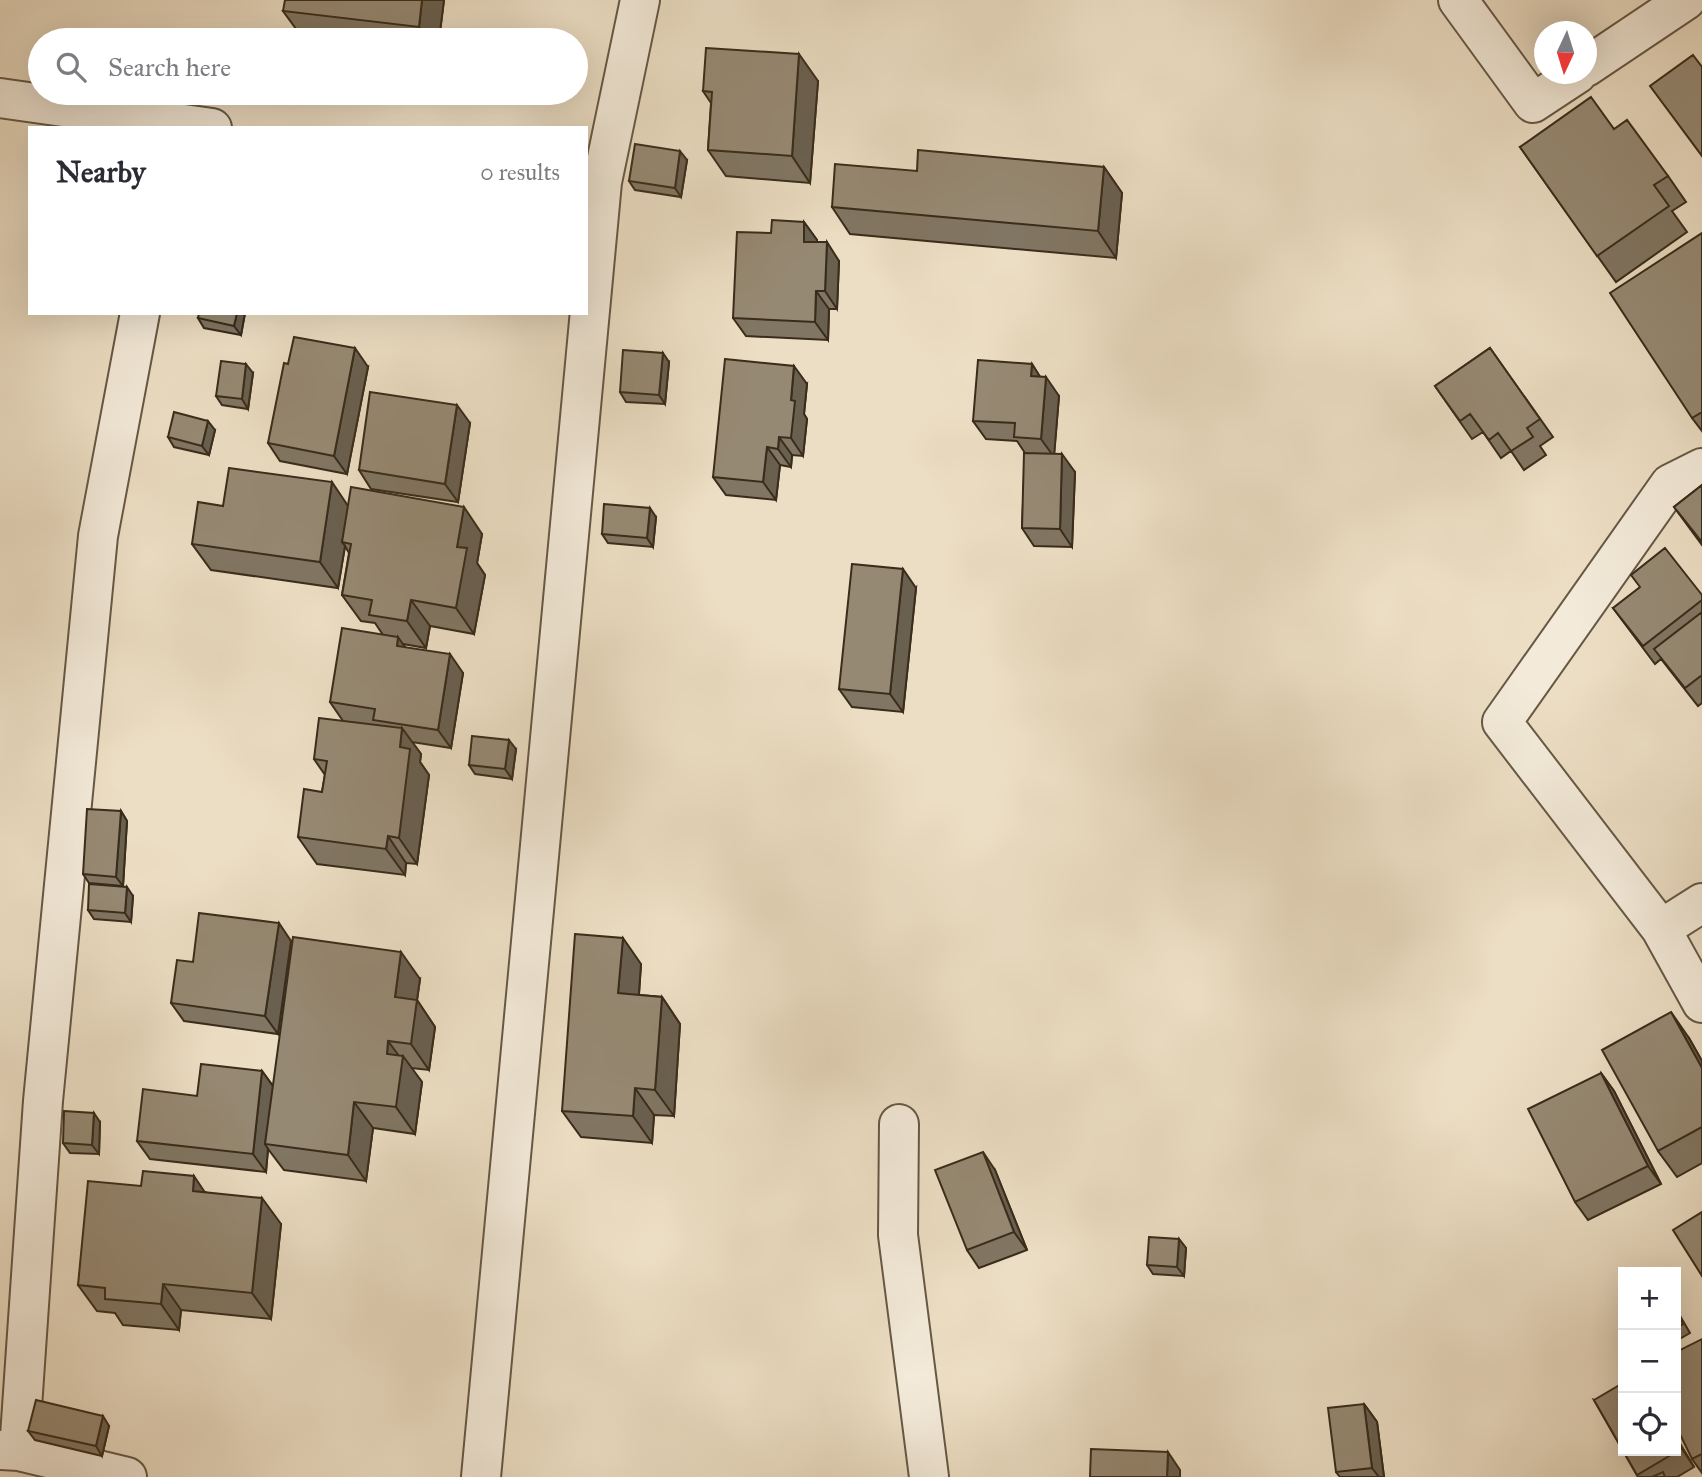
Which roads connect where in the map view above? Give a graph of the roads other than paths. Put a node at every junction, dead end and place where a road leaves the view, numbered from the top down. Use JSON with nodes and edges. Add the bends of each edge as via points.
{"nodes":[{"id":1,"x":640,"y":0,"type":"edge"},
{"id":2,"x":1458,"y":0,"type":"edge"},
{"id":3,"x":1686,"y":0,"type":"edge"},
{"id":4,"x":1597,"y":60,"type":"edge"},
{"id":5,"x":1562,"y":84,"type":"edge"},
{"id":6,"x":0,"y":98,"type":"edge"},
{"id":7,"x":28,"y":102,"type":"edge"},
{"id":8,"x":47,"y":105,"type":"edge"},
{"id":9,"x":188,"y":126,"type":"edge"},
{"id":10,"x":594,"y":181,"type":"edge"},
{"id":11,"x":588,"y":250,"type":"edge"},
{"id":12,"x":140,"y":315,"type":"edge"},
{"id":13,"x":582,"y":315,"type":"edge"},
{"id":14,"x":1702,"y":468,"type":"edge"},
{"id":15,"x":1702,"y":903,"type":"edge"},
{"id":16,"x":1661,"y":929,"type":"junction"},
{"id":17,"x":1702,"y":1003,"type":"edge"},
{"id":18,"x":899,"y":1124,"type":"dead end"},
{"id":19,"x":9,"y":1450,"type":"edge"},
{"id":20,"x":127,"y":1477,"type":"edge"},
{"id":21,"x":481,"y":1477,"type":"edge"},
{"id":22,"x":929,"y":1477,"type":"edge"}],
"edges":[{"from":1,"to":10,"type":"street"},
{"from":2,"to":5,"type":"street","via":[[1533,103]]},
{"from":3,"to":4,"type":"street"},
{"from":6,"to":7,"type":"street"},
{"from":8,"to":9,"type":"street"},
{"from":10,"to":11,"type":"street"},
{"from":12,"to":19,"type":"street","via":[[98,536]]},
{"from":13,"to":21,"type":"street"},
{"from":14,"to":16,"type":"street","via":[[1670,484],[1502,722]]},
{"from":15,"to":16,"type":"street"},
{"from":16,"to":17,"type":"street"},
{"from":18,"to":22,"type":"street","via":[[898,1235]]},
{"from":19,"to":20,"type":"street"}]}
